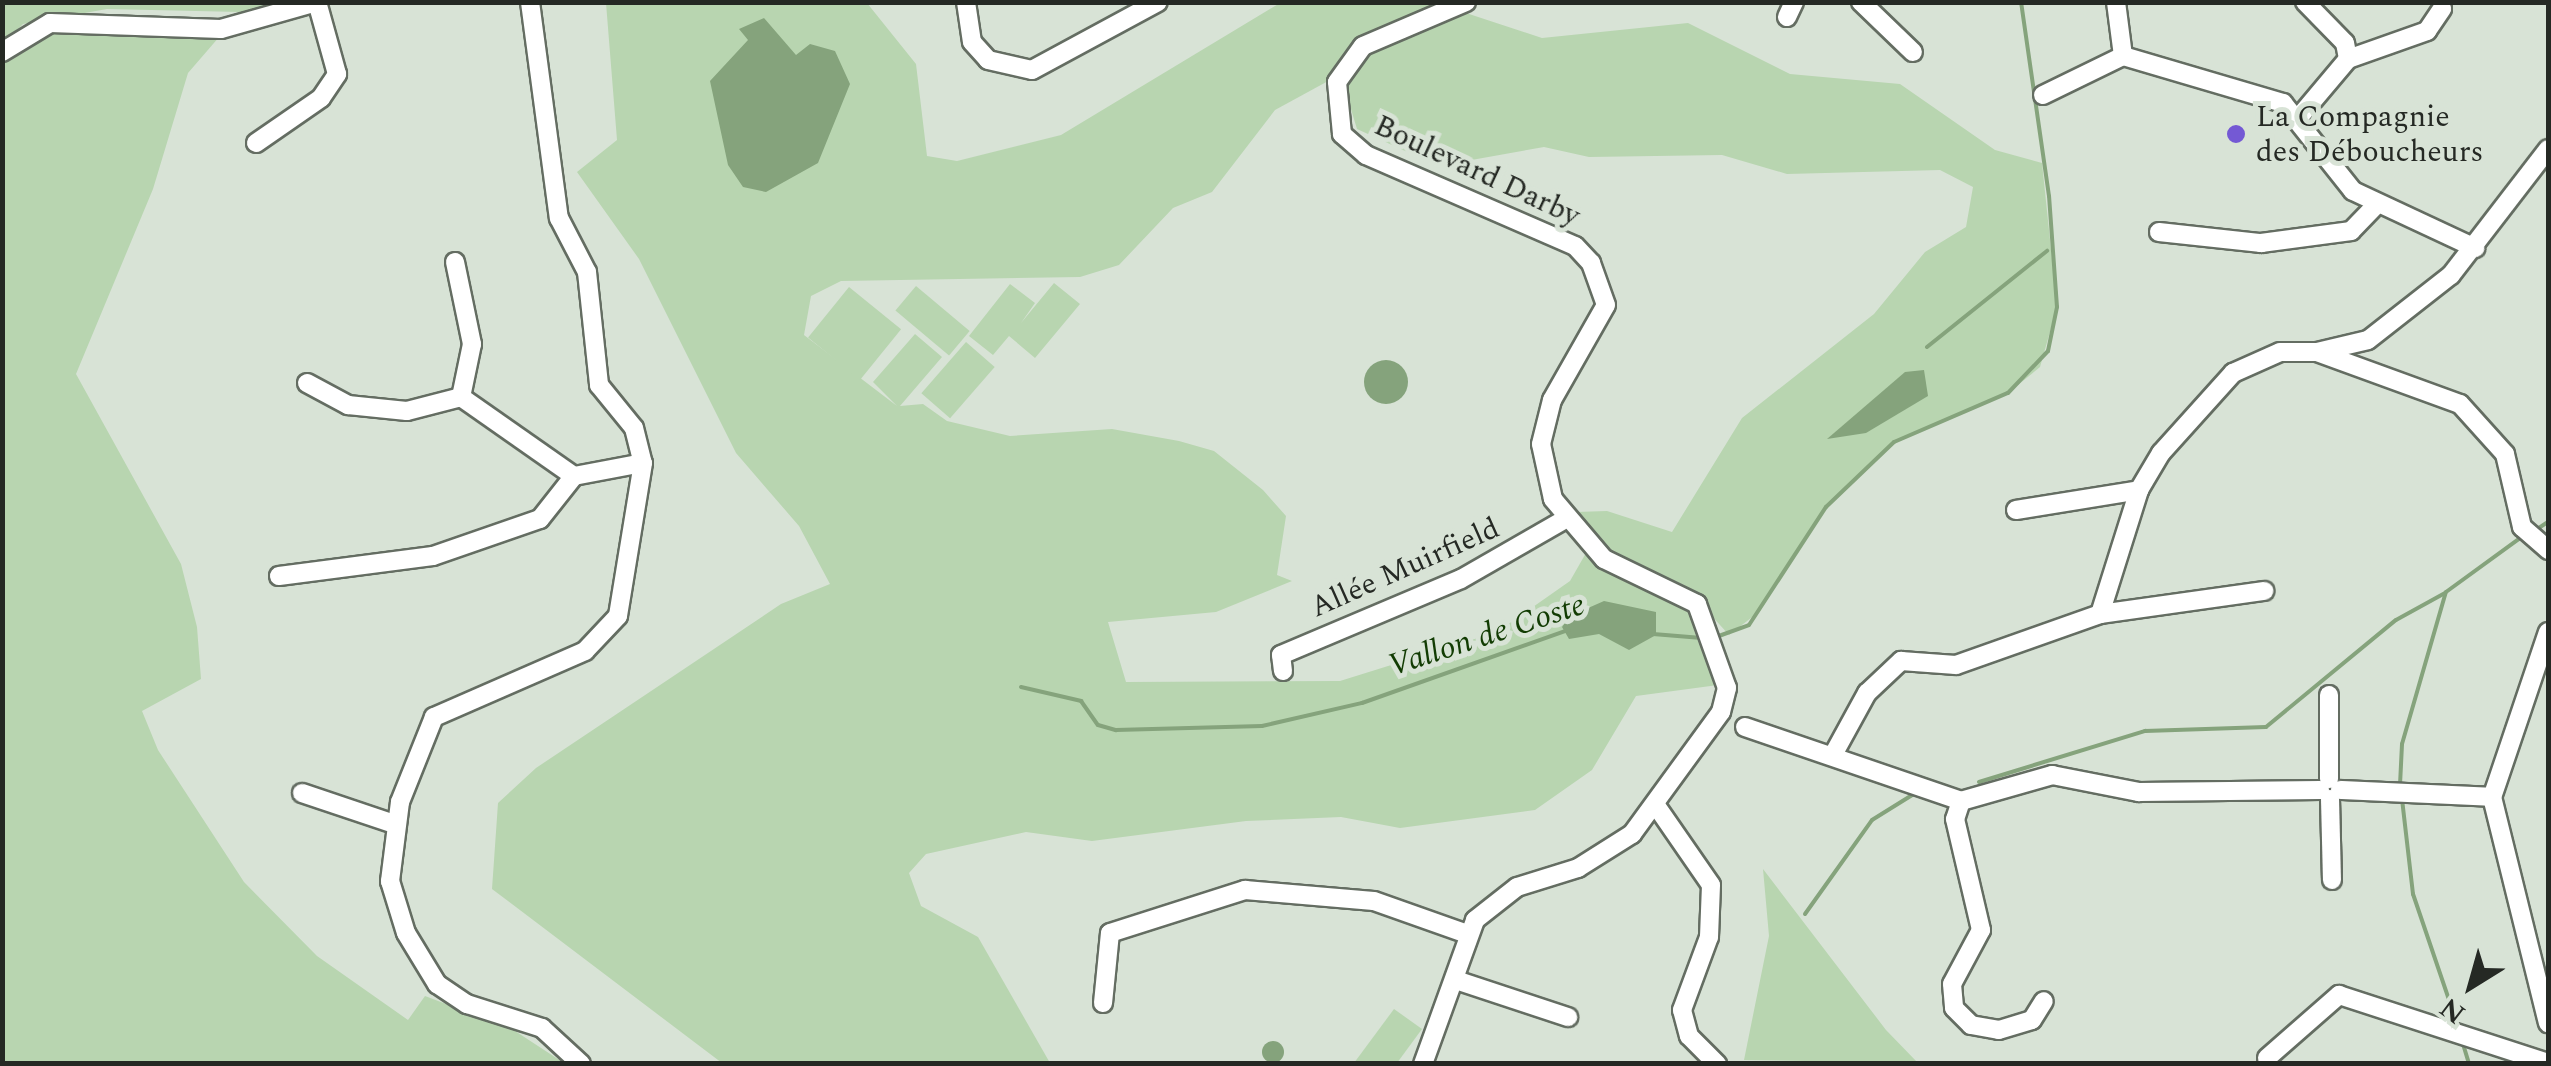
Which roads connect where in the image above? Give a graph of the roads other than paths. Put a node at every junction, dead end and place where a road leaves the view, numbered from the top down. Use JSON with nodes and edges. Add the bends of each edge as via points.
{"nodes":[{"id":1,"x":317,"y":2,"type":"edge"},
{"id":2,"x":966,"y":2,"type":"edge"},
{"id":3,"x":1158,"y":2,"type":"edge"},
{"id":4,"x":1466,"y":2,"type":"edge"},
{"id":5,"x":1861,"y":2,"type":"edge"},
{"id":6,"x":2116,"y":2,"type":"edge"},
{"id":7,"x":2306,"y":2,"type":"edge"},
{"id":8,"x":525,"y":4,"type":"edge"},
{"id":9,"x":2442,"y":9,"type":"dead end"},
{"id":10,"x":2,"y":52,"type":"edge"},
{"id":11,"x":1913,"y":52,"type":"dead end"},
{"id":12,"x":2122,"y":56,"type":"junction"},
{"id":13,"x":2348,"y":59,"type":"junction"},
{"id":14,"x":2043,"y":94,"type":"dead end"},
{"id":15,"x":2300,"y":116,"type":"junction"},
{"id":16,"x":256,"y":143,"type":"dead end"},
{"id":17,"x":2548,"y":150,"type":"edge"},
{"id":18,"x":2374,"y":207,"type":"junction"},
{"id":19,"x":2159,"y":232,"type":"dead end"},
{"id":20,"x":2475,"y":248,"type":"junction"},
{"id":21,"x":455,"y":262,"type":"dead end"},
{"id":22,"x":2317,"y":352,"type":"junction"},
{"id":23,"x":307,"y":382,"type":"dead end"},
{"id":24,"x":461,"y":398,"type":"junction"},
{"id":25,"x":643,"y":463,"type":"junction"},
{"id":26,"x":574,"y":476,"type":"junction"},
{"id":27,"x":2139,"y":490,"type":"junction"},
{"id":28,"x":2016,"y":510,"type":"dead end"},
{"id":29,"x":1562,"y":521,"type":"junction"},
{"id":30,"x":2548,"y":550,"type":"edge"},
{"id":31,"x":279,"y":576,"type":"dead end"},
{"id":32,"x":2264,"y":591,"type":"dead end"},
{"id":33,"x":2100,"y":614,"type":"junction"},
{"id":34,"x":2548,"y":632,"type":"edge"},
{"id":35,"x":1283,"y":671,"type":"dead end"},
{"id":36,"x":2329,"y":695,"type":"dead end"},
{"id":37,"x":1746,"y":727,"type":"dead end"},
{"id":38,"x":1832,"y":755,"type":"junction"},
{"id":39,"x":2330,"y":790,"type":"junction"},
{"id":40,"x":302,"y":793,"type":"dead end"},
{"id":41,"x":2492,"y":798,"type":"junction"},
{"id":42,"x":1961,"y":800,"type":"junction"},
{"id":43,"x":1655,"y":804,"type":"junction"},
{"id":44,"x":394,"y":824,"type":"junction"},
{"id":45,"x":2332,"y":880,"type":"dead end"},
{"id":46,"x":1467,"y":934,"type":"junction"},
{"id":47,"x":1459,"y":981,"type":"junction"},
{"id":48,"x":1102,"y":1002,"type":"dead end"},
{"id":49,"x":2044,"y":1002,"type":"dead end"},
{"id":50,"x":1568,"y":1018,"type":"dead end"},
{"id":51,"x":2548,"y":1022,"type":"edge"},
{"id":52,"x":2267,"y":1058,"type":"dead end"},
{"id":53,"x":2548,"y":1062,"type":"edge"},
{"id":54,"x":581,"y":1064,"type":"edge"},
{"id":55,"x":1423,"y":1064,"type":"edge"},
{"id":56,"x":1716,"y":1064,"type":"edge"}],
"edges":[{"from":1,"to":10,"type":"street","via":[[221,29],[50,22]]},
{"from":1,"to":16,"type":"street","via":[[337,74],[320,98]]},
{"from":2,"to":3,"type":"street","via":[[972,42],[988,60],[1032,70]]},
{"from":4,"to":29,"type":"street","name":"Boulevard Darby","via":[[1363,46],[1337,82],[1334,112],[1366,155],[1576,246],[1602,283],[1600,322],[1552,400],[1541,444]]},
{"from":5,"to":11,"type":"street"},
{"from":6,"to":12,"type":"street"},
{"from":7,"to":13,"type":"street","via":[[2346,43]]},
{"from":8,"to":25,"type":"street","via":[[559,218],[592,296],[599,385],[634,428]]},
{"from":9,"to":13,"type":"street","via":[[2427,31]]},
{"from":12,"to":14,"type":"street"},
{"from":12,"to":15,"type":"street"},
{"from":13,"to":15,"type":"street"},
{"from":15,"to":18,"type":"street","via":[[2326,162]]},
{"from":17,"to":20,"type":"street"},
{"from":18,"to":19,"type":"street","via":[[2350,231],[2261,243]]},
{"from":18,"to":20,"type":"street","via":[[2447,228]]},
{"from":20,"to":22,"type":"street","via":[[2394,324]]},
{"from":21,"to":24,"type":"street","via":[[472,344]]},
{"from":22,"to":27,"type":"street","via":[[2280,352],[2233,373]]},
{"from":22,"to":30,"type":"street","via":[[2460,404],[2505,454],[2522,526]]},
{"from":23,"to":24,"type":"street","via":[[348,405],[407,411]]},
{"from":24,"to":26,"type":"street"},
{"from":25,"to":26,"type":"street"},
{"from":25,"to":44,"type":"street","via":[[618,616],[584,652],[434,718]]},
{"from":26,"to":31,"type":"street","via":[[540,518],[507,533],[374,568]]},
{"from":27,"to":28,"type":"street"},
{"from":27,"to":33,"type":"street"},
{"from":29,"to":35,"type":"street","name":"Allée Muirfield","via":[[1461,579],[1282,654]]},
{"from":29,"to":43,"type":"street","via":[[1604,559],[1697,604],[1722,654],[1720,712]]},
{"from":32,"to":33,"type":"street"},
{"from":33,"to":38,"type":"street","via":[[1956,664],[1901,661],[1867,693]]},
{"from":34,"to":41,"type":"street"},
{"from":36,"to":39,"type":"street"},
{"from":37,"to":38,"type":"street"},
{"from":38,"to":42,"type":"street"},
{"from":39,"to":41,"type":"street"},
{"from":39,"to":42,"type":"street","via":[[2140,792],[2052,775]]},
{"from":39,"to":45,"type":"street"},
{"from":40,"to":44,"type":"street"},
{"from":41,"to":51,"type":"street"},
{"from":42,"to":49,"type":"street","via":[[1955,818],[1981,924],[1952,984],[1954,1008],[1971,1025],[1998,1030],[2032,1020]]},
{"from":43,"to":46,"type":"street","via":[[1600,858],[1501,896]]},
{"from":43,"to":56,"type":"street","via":[[1711,885],[1710,936],[1682,1010],[1689,1036]]},
{"from":44,"to":54,"type":"street","via":[[394,902],[428,973],[467,1004],[542,1028]]},
{"from":46,"to":47,"type":"street"},
{"from":46,"to":48,"type":"street","via":[[1374,901],[1245,890],[1110,933]]},
{"from":47,"to":50,"type":"street"},
{"from":47,"to":55,"type":"street"},
{"from":52,"to":53,"type":"street","via":[[2339,995]]}]}
